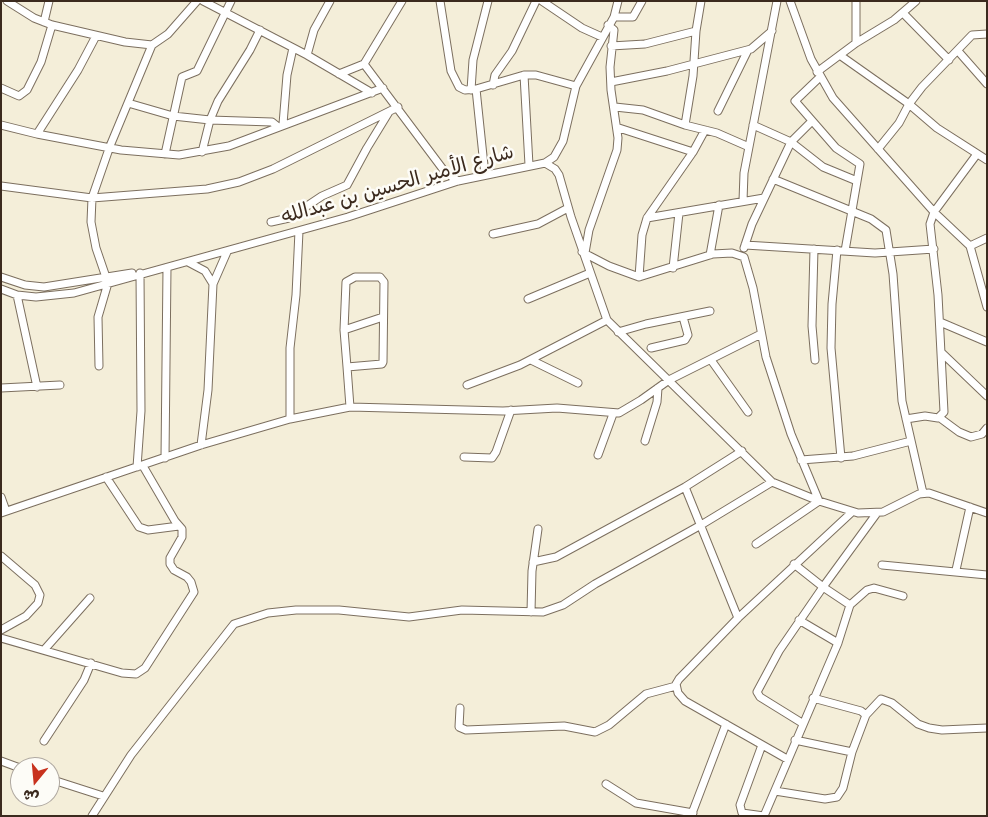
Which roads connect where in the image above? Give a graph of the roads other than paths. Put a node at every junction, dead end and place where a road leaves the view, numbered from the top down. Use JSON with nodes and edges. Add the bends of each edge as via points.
{"nodes":[{"id":1,"x":7,"y":1,"type":"edge"},
{"id":2,"x":49,"y":1,"type":"edge"},
{"id":3,"x":197,"y":1,"type":"edge"},
{"id":4,"x":203,"y":1,"type":"edge"},
{"id":5,"x":231,"y":1,"type":"edge"},
{"id":6,"x":330,"y":1,"type":"edge"},
{"id":7,"x":402,"y":1,"type":"edge"},
{"id":8,"x":440,"y":1,"type":"edge"},
{"id":9,"x":488,"y":1,"type":"edge"},
{"id":10,"x":536,"y":1,"type":"edge"},
{"id":11,"x":542,"y":1,"type":"edge"},
{"id":12,"x":618,"y":1,"type":"edge"},
{"id":13,"x":642,"y":1,"type":"edge"},
{"id":14,"x":701,"y":1,"type":"edge"},
{"id":15,"x":777,"y":1,"type":"edge"},
{"id":16,"x":790,"y":1,"type":"edge"},
{"id":17,"x":856,"y":1,"type":"edge"},
{"id":18,"x":916,"y":1,"type":"edge"},
{"id":19,"x":210,"y":3,"type":"edge"},
{"id":20,"x":225,"y":12,"type":"junction"},
{"id":21,"x":903,"y":13,"type":"junction"},
{"id":22,"x":614,"y":17,"type":"junction"},
{"id":23,"x":44,"y":22,"type":"junction"},
{"id":24,"x":52,"y":25,"type":"junction"},
{"id":25,"x":608,"y":25,"type":"junction"},
{"id":26,"x":260,"y":30,"type":"junction"},
{"id":27,"x":772,"y":30,"type":"junction"},
{"id":28,"x":696,"y":31,"type":"junction"},
{"id":29,"x":987,"y":34,"type":"edge"},
{"id":30,"x":96,"y":36,"type":"junction"},
{"id":31,"x":602,"y":37,"type":"junction"},
{"id":32,"x":856,"y":43,"type":"junction"},
{"id":33,"x":152,"y":45,"type":"junction"},
{"id":34,"x":611,"y":46,"type":"junction"},
{"id":35,"x":293,"y":48,"type":"junction"},
{"id":36,"x":748,"y":50,"type":"junction"},
{"id":37,"x":958,"y":51,"type":"junction"},
{"id":38,"x":307,"y":55,"type":"junction"},
{"id":39,"x":841,"y":56,"type":"junction"},
{"id":40,"x":949,"y":60,"type":"junction"},
{"id":41,"x":364,"y":64,"type":"junction"},
{"id":42,"x":694,"y":64,"type":"junction"},
{"id":43,"x":339,"y":74,"type":"junction"},
{"id":44,"x":524,"y":75,"type":"junction"},
{"id":45,"x":818,"y":75,"type":"junction"},
{"id":46,"x":611,"y":82,"type":"junction"},
{"id":47,"x":987,"y":84,"type":"edge"},
{"id":48,"x":493,"y":85,"type":"junction"},
{"id":49,"x":576,"y":86,"type":"junction"},
{"id":50,"x":1,"y":88,"type":"edge"},
{"id":51,"x":383,"y":88,"type":"junction"},
{"id":52,"x":473,"y":89,"type":"junction"},
{"id":53,"x":372,"y":93,"type":"junction"},
{"id":54,"x":128,"y":103,"type":"junction"},
{"id":55,"x":909,"y":104,"type":"junction"},
{"id":56,"x":398,"y":107,"type":"junction"},
{"id":57,"x":615,"y":107,"type":"junction"},
{"id":58,"x":718,"y":111,"type":"dead end"},
{"id":59,"x":389,"y":112,"type":"junction"},
{"id":60,"x":173,"y":116,"type":"junction"},
{"id":61,"x":210,"y":120,"type":"junction"},
{"id":62,"x":812,"y":121,"type":"junction"},
{"id":63,"x":1,"y":125,"type":"edge"},
{"id":64,"x":280,"y":125,"type":"junction"},
{"id":65,"x":685,"y":125,"type":"junction"},
{"id":66,"x":754,"y":125,"type":"junction"},
{"id":67,"x":619,"y":128,"type":"junction"},
{"id":68,"x":705,"y":130,"type":"junction"},
{"id":69,"x":37,"y":134,"type":"junction"},
{"id":70,"x":791,"y":142,"type":"junction"},
{"id":71,"x":110,"y":146,"type":"junction"},
{"id":72,"x":749,"y":147,"type":"junction"},
{"id":73,"x":878,"y":149,"type":"junction"},
{"id":74,"x":202,"y":152,"type":"junction"},
{"id":75,"x":694,"y":152,"type":"junction"},
{"id":76,"x":165,"y":154,"type":"junction"},
{"id":77,"x":977,"y":154,"type":"junction"},
{"id":78,"x":987,"y":160,"type":"edge"},
{"id":79,"x":545,"y":163,"type":"junction"},
{"id":80,"x":529,"y":165,"type":"junction"},
{"id":81,"x":486,"y":174,"type":"junction"},
{"id":82,"x":773,"y":179,"type":"junction"},
{"id":83,"x":458,"y":181,"type":"junction"},
{"id":84,"x":857,"y":181,"type":"junction"},
{"id":85,"x":1,"y":186,"type":"edge"},
{"id":86,"x":92,"y":198,"type":"junction"},
{"id":87,"x":764,"y":198,"type":"junction"},
{"id":88,"x":743,"y":201,"type":"junction"},
{"id":89,"x":719,"y":205,"type":"junction"},
{"id":90,"x":568,"y":208,"type":"junction"},
{"id":91,"x":850,"y":210,"type":"junction"},
{"id":92,"x":679,"y":212,"type":"junction"},
{"id":93,"x":934,"y":212,"type":"junction"},
{"id":94,"x":647,"y":218,"type":"junction"},
{"id":95,"x":271,"y":222,"type":"dead end"},
{"id":96,"x":299,"y":231,"type":"junction"},
{"id":97,"x":493,"y":234,"type":"dead end"},
{"id":98,"x":987,"y":238,"type":"edge"},
{"id":99,"x":745,"y":245,"type":"junction"},
{"id":100,"x":970,"y":246,"type":"junction"},
{"id":101,"x":814,"y":249,"type":"junction"},
{"id":102,"x":934,"y":249,"type":"junction"},
{"id":103,"x":841,"y":251,"type":"junction"},
{"id":104,"x":226,"y":252,"type":"junction"},
{"id":105,"x":584,"y":252,"type":"junction"},
{"id":106,"x":891,"y":253,"type":"junction"},
{"id":107,"x":710,"y":255,"type":"junction"},
{"id":108,"x":741,"y":255,"type":"junction"},
{"id":109,"x":188,"y":262,"type":"junction"},
{"id":110,"x":167,"y":268,"type":"junction"},
{"id":111,"x":673,"y":268,"type":"junction"},
{"id":112,"x":140,"y":273,"type":"junction"},
{"id":113,"x":590,"y":273,"type":"junction"},
{"id":114,"x":1,"y":276,"type":"edge"},
{"id":115,"x":639,"y":277,"type":"junction"},
{"id":116,"x":107,"y":279,"type":"junction"},
{"id":117,"x":213,"y":284,"type":"junction"},
{"id":118,"x":1,"y":289,"type":"edge"},
{"id":119,"x":17,"y":295,"type":"junction"},
{"id":120,"x":528,"y":299,"type":"dead end"},
{"id":121,"x":987,"y":307,"type":"edge"},
{"id":122,"x":710,"y":312,"type":"dead end"},
{"id":123,"x":383,"y":317,"type":"junction"},
{"id":124,"x":683,"y":317,"type":"junction"},
{"id":125,"x":607,"y":320,"type":"junction"},
{"id":126,"x":940,"y":322,"type":"junction"},
{"id":127,"x":344,"y":330,"type":"junction"},
{"id":128,"x":618,"y":332,"type":"junction"},
{"id":129,"x":761,"y":334,"type":"junction"},
{"id":130,"x":987,"y":342,"type":"edge"},
{"id":131,"x":651,"y":348,"type":"dead end"},
{"id":132,"x":942,"y":354,"type":"junction"},
{"id":133,"x":531,"y":360,"type":"junction"},
{"id":134,"x":711,"y":360,"type":"junction"},
{"id":135,"x":815,"y":360,"type":"dead end"},
{"id":136,"x":99,"y":366,"type":"dead end"},
{"id":137,"x":347,"y":367,"type":"junction"},
{"id":138,"x":669,"y":380,"type":"junction"},
{"id":139,"x":578,"y":383,"type":"dead end"},
{"id":140,"x":60,"y":385,"type":"dead end"},
{"id":141,"x":467,"y":385,"type":"dead end"},
{"id":142,"x":37,"y":386,"type":"junction"},
{"id":143,"x":1,"y":388,"type":"edge"},
{"id":144,"x":658,"y":388,"type":"junction"},
{"id":145,"x":987,"y":396,"type":"edge"},
{"id":146,"x":350,"y":406,"type":"junction"},
{"id":147,"x":511,"y":410,"type":"junction"},
{"id":148,"x":748,"y":412,"type":"dead end"},
{"id":149,"x":613,"y":414,"type":"junction"},
{"id":150,"x":940,"y":418,"type":"junction"},
{"id":151,"x":290,"y":419,"type":"junction"},
{"id":152,"x":906,"y":419,"type":"junction"},
{"id":153,"x":987,"y":428,"type":"edge"},
{"id":154,"x":645,"y":441,"type":"dead end"},
{"id":155,"x":911,"y":441,"type":"junction"},
{"id":156,"x":201,"y":445,"type":"junction"},
{"id":157,"x":742,"y":451,"type":"junction"},
{"id":158,"x":598,"y":455,"type":"dead end"},
{"id":159,"x":464,"y":457,"type":"dead end"},
{"id":160,"x":165,"y":458,"type":"junction"},
{"id":161,"x":841,"y":458,"type":"junction"},
{"id":162,"x":801,"y":460,"type":"junction"},
{"id":163,"x":140,"y":466,"type":"junction"},
{"id":164,"x":106,"y":477,"type":"junction"},
{"id":165,"x":772,"y":482,"type":"junction"},
{"id":166,"x":685,"y":487,"type":"junction"},
{"id":167,"x":923,"y":493,"type":"junction"},
{"id":168,"x":1,"y":497,"type":"edge"},
{"id":169,"x":819,"y":501,"type":"junction"},
{"id":170,"x":970,"y":507,"type":"junction"},
{"id":171,"x":4,"y":512,"type":"edge"},
{"id":172,"x":852,"y":512,"type":"junction"},
{"id":173,"x":877,"y":513,"type":"junction"},
{"id":174,"x":987,"y":513,"type":"edge"},
{"id":175,"x":701,"y":525,"type":"junction"},
{"id":176,"x":178,"y":526,"type":"junction"},
{"id":177,"x":538,"y":529,"type":"dead end"},
{"id":178,"x":756,"y":544,"type":"dead end"},
{"id":179,"x":1,"y":556,"type":"edge"},
{"id":180,"x":533,"y":562,"type":"junction"},
{"id":181,"x":794,"y":564,"type":"junction"},
{"id":182,"x":882,"y":565,"type":"dead end"},
{"id":183,"x":956,"y":570,"type":"junction"},
{"id":184,"x":987,"y":574,"type":"edge"},
{"id":185,"x":823,"y":587,"type":"junction"},
{"id":186,"x":904,"y":596,"type":"dead end"},
{"id":187,"x":90,"y":598,"type":"dead end"},
{"id":188,"x":850,"y":605,"type":"junction"},
{"id":189,"x":531,"y":612,"type":"junction"},
{"id":190,"x":738,"y":618,"type":"junction"},
{"id":191,"x":799,"y":620,"type":"junction"},
{"id":192,"x":1,"y":630,"type":"edge"},
{"id":193,"x":1,"y":638,"type":"edge"},
{"id":194,"x":838,"y":642,"type":"junction"},
{"id":195,"x":44,"y":650,"type":"junction"},
{"id":196,"x":91,"y":663,"type":"junction"},
{"id":197,"x":676,"y":686,"type":"junction"},
{"id":198,"x":814,"y":698,"type":"junction"},
{"id":199,"x":460,"y":708,"type":"dead end"},
{"id":200,"x":866,"y":716,"type":"junction"},
{"id":201,"x":802,"y":723,"type":"junction"},
{"id":202,"x":726,"y":724,"type":"junction"},
{"id":203,"x":987,"y":728,"type":"edge"},
{"id":204,"x":44,"y":740,"type":"dead end"},
{"id":205,"x":795,"y":740,"type":"junction"},
{"id":206,"x":762,"y":745,"type":"junction"},
{"id":207,"x":852,"y":752,"type":"junction"},
{"id":208,"x":786,"y":759,"type":"junction"},
{"id":209,"x":60,"y":782,"type":"edge"},
{"id":210,"x":606,"y":784,"type":"dead end"},
{"id":211,"x":775,"y":791,"type":"junction"},
{"id":212,"x":102,"y":796,"type":"junction"},
{"id":213,"x":692,"y":814,"type":"edge"},
{"id":214,"x":92,"y":816,"type":"edge"},
{"id":215,"x":764,"y":816,"type":"edge"}],
"edges":[{"from":1,"to":23,"type":"street"},
{"from":2,"to":23,"type":"street"},
{"from":3,"to":33,"type":"street","via":[[168,34]]},
{"from":4,"to":19,"type":"street"},
{"from":5,"to":20,"type":"street"},
{"from":6,"to":38,"type":"street","via":[[314,30]]},
{"from":7,"to":41,"type":"street"},
{"from":8,"to":52,"type":"street","via":[[451,71],[459,87]]},
{"from":9,"to":52,"type":"street","via":[[473,60]]},
{"from":10,"to":48,"type":"street","via":[[512,51],[495,75]]},
{"from":11,"to":31,"type":"street","via":[[582,28]]},
{"from":12,"to":22,"type":"street"},
{"from":13,"to":22,"type":"street","via":[[633,17]]},
{"from":14,"to":28,"type":"street"},
{"from":15,"to":27,"type":"street"},
{"from":16,"to":45,"type":"street"},
{"from":17,"to":32,"type":"street"},
{"from":18,"to":21,"type":"street"},
{"from":19,"to":20,"type":"street"},
{"from":20,"to":26,"type":"street"},
{"from":20,"to":60,"type":"street","via":[[196,71],[182,77]]},
{"from":21,"to":32,"type":"street"},
{"from":21,"to":40,"type":"street"},
{"from":22,"to":25,"type":"street"},
{"from":23,"to":24,"type":"street"},
{"from":24,"to":30,"type":"street"},
{"from":24,"to":50,"type":"street","via":[[41,62],[27,90],[19,96]]},
{"from":25,"to":31,"type":"street"},
{"from":25,"to":34,"type":"street","via":[[614,30]]},
{"from":26,"to":35,"type":"street"},
{"from":26,"to":61,"type":"street"},
{"from":27,"to":36,"type":"street","via":[[762,42]]},
{"from":27,"to":66,"type":"street"},
{"from":28,"to":34,"type":"street","via":[[645,44]]},
{"from":28,"to":42,"type":"street"},
{"from":29,"to":37,"type":"street","via":[[972,35]]},
{"from":30,"to":33,"type":"street"},
{"from":30,"to":69,"type":"street"},
{"from":31,"to":49,"type":"street"},
{"from":32,"to":39,"type":"street"},
{"from":33,"to":54,"type":"street"},
{"from":34,"to":46,"type":"street"},
{"from":35,"to":38,"type":"street"},
{"from":35,"to":64,"type":"street"},
{"from":36,"to":42,"type":"street"},
{"from":36,"to":58,"type":"street"},
{"from":37,"to":40,"type":"street"},
{"from":37,"to":47,"type":"street"},
{"from":38,"to":43,"type":"street"},
{"from":39,"to":45,"type":"street"},
{"from":39,"to":55,"type":"street"},
{"from":40,"to":55,"type":"street"},
{"from":41,"to":43,"type":"street"},
{"from":41,"to":51,"type":"street"},
{"from":42,"to":46,"type":"street"},
{"from":42,"to":65,"type":"street"},
{"from":43,"to":53,"type":"street"},
{"from":44,"to":48,"type":"street"},
{"from":44,"to":49,"type":"street","via":[[548,77]]},
{"from":44,"to":80,"type":"street"},
{"from":45,"to":62,"type":"street","via":[[794,101]]},
{"from":45,"to":73,"type":"street","via":[[842,109]]},
{"from":46,"to":57,"type":"street"},
{"from":48,"to":52,"type":"street"},
{"from":49,"to":79,"type":"street","via":[[563,141],[554,156]]},
{"from":51,"to":53,"type":"street"},
{"from":51,"to":56,"type":"street"},
{"from":52,"to":81,"type":"street"},
{"from":53,"to":64,"type":"street"},
{"from":54,"to":60,"type":"street"},
{"from":54,"to":71,"type":"street"},
{"from":55,"to":73,"type":"street","via":[[899,123]]},
{"from":55,"to":77,"type":"street","via":[[937,128]]},
{"from":56,"to":59,"type":"street"},
{"from":56,"to":83,"type":"street","via":[[446,172]]},
{"from":57,"to":65,"type":"street","via":[[643,110]]},
{"from":57,"to":67,"type":"street"},
{"from":59,"to":86,"type":"street","via":[[273,170],[239,182],[207,189]]},
{"from":59,"to":95,"type":"street","via":[[347,185],[322,196],[288,218]]},
{"from":60,"to":61,"type":"street"},
{"from":60,"to":76,"type":"street"},
{"from":61,"to":64,"type":"street"},
{"from":61,"to":74,"type":"street"},
{"from":62,"to":70,"type":"street"},
{"from":62,"to":84,"type":"street","via":[[840,152],[860,164]]},
{"from":63,"to":69,"type":"street"},
{"from":64,"to":74,"type":"street","via":[[229,146]]},
{"from":65,"to":68,"type":"street"},
{"from":66,"to":70,"type":"street"},
{"from":66,"to":72,"type":"street"},
{"from":67,"to":75,"type":"street"},
{"from":67,"to":105,"type":"street","via":[[616,150]]},
{"from":68,"to":72,"type":"street"},
{"from":68,"to":75,"type":"street"},
{"from":69,"to":71,"type":"street"},
{"from":70,"to":82,"type":"street"},
{"from":70,"to":84,"type":"street","via":[[823,167]]},
{"from":71,"to":76,"type":"street"},
{"from":71,"to":86,"type":"street"},
{"from":72,"to":88,"type":"street"},
{"from":73,"to":93,"type":"street"},
{"from":74,"to":76,"type":"street"},
{"from":75,"to":94,"type":"street"},
{"from":77,"to":78,"type":"street"},
{"from":77,"to":93,"type":"street"},
{"from":79,"to":80,"type":"street","name":"شارع الأمير الحسين بن عبدالله"},
{"from":79,"to":90,"type":"street","name":"شارع الأمير الحسين بن عبدالله","via":[[559,175]]},
{"from":80,"to":81,"type":"street","name":"شارع الأمير الحسين بن عبدالله"},
{"from":81,"to":83,"type":"street","name":"شارع الأمير الحسين بن عبدالله"},
{"from":82,"to":87,"type":"street"},
{"from":82,"to":91,"type":"street"},
{"from":83,"to":96,"type":"street","name":"شارع الأمير الحسين بن عبدالله"},
{"from":84,"to":91,"type":"street"},
{"from":85,"to":86,"type":"street"},
{"from":86,"to":116,"type":"street","via":[[91,222]]},
{"from":87,"to":88,"type":"street"},
{"from":87,"to":99,"type":"street"},
{"from":88,"to":89,"type":"street"},
{"from":89,"to":92,"type":"street"},
{"from":89,"to":107,"type":"street"},
{"from":90,"to":97,"type":"street","via":[[538,224]]},
{"from":90,"to":105,"type":"street","name":"شارع الأمير الحسين بن عبدالله"},
{"from":91,"to":103,"type":"street"},
{"from":91,"to":106,"type":"street","via":[[884,228]]},
{"from":92,"to":94,"type":"street"},
{"from":92,"to":111,"type":"street"},
{"from":93,"to":100,"type":"street"},
{"from":93,"to":102,"type":"street","via":[[930,228]]},
{"from":94,"to":115,"type":"street","via":[[642,236]]},
{"from":96,"to":104,"type":"street","name":"شارع الأمير الحسين بن عبدالله"},
{"from":96,"to":151,"type":"street","via":[[290,348]]},
{"from":98,"to":100,"type":"street"},
{"from":99,"to":101,"type":"street"},
{"from":99,"to":108,"type":"street"},
{"from":100,"to":121,"type":"street"},
{"from":101,"to":103,"type":"street"},
{"from":101,"to":135,"type":"street","via":[[812,326]]},
{"from":102,"to":106,"type":"street"},
{"from":102,"to":126,"type":"street"},
{"from":103,"to":106,"type":"street"},
{"from":103,"to":161,"type":"street","via":[[832,304],[832,348]]},
{"from":104,"to":109,"type":"street","name":"شارع الأمير الحسين بن عبدالله"},
{"from":104,"to":117,"type":"street"},
{"from":105,"to":113,"type":"street","name":"شارع الأمير الحسين بن عبدالله"},
{"from":105,"to":115,"type":"street"},
{"from":106,"to":152,"type":"street"},
{"from":107,"to":108,"type":"street"},
{"from":107,"to":111,"type":"street"},
{"from":108,"to":129,"type":"street","via":[[746,260]]},
{"from":109,"to":110,"type":"street","name":"شارع الأمير الحسين بن عبدالله"},
{"from":109,"to":117,"type":"street","via":[[205,271]]},
{"from":110,"to":112,"type":"street","name":"شارع الأمير الحسين بن عبدالله"},
{"from":110,"to":160,"type":"street"},
{"from":111,"to":115,"type":"street"},
{"from":112,"to":116,"type":"street","name":"شارع الأمير الحسين بن عبدالله"},
{"from":112,"to":163,"type":"street"},
{"from":113,"to":120,"type":"street"},
{"from":113,"to":125,"type":"street","name":"شارع الأمير الحسين بن عبدالله"},
{"from":114,"to":116,"type":"street","name":"شارع الأمير الحسين بن عبدالله","via":[[25,285],[44,287]]},
{"from":116,"to":119,"type":"street","name":"شارع الأمير الحسين بن عبدالله","via":[[56,296]]},
{"from":116,"to":136,"type":"street","via":[[98,317]]},
{"from":117,"to":156,"type":"street","via":[[208,390]]},
{"from":118,"to":119,"type":"street","name":"شارع الأمير الحسين بن عبدالله"},
{"from":119,"to":142,"type":"street"},
{"from":122,"to":124,"type":"street"},
{"from":123,"to":127,"type":"street"},
{"from":123,"to":127,"type":"street","via":[[383,278],[350,278],[345,288]]},
{"from":123,"to":137,"type":"street","via":[[382,364]]},
{"from":124,"to":128,"type":"street"},
{"from":124,"to":131,"type":"street","via":[[688,335],[685,340]]},
{"from":125,"to":128,"type":"street","name":"شارع الأمير الحسين بن عبدالله"},
{"from":125,"to":133,"type":"street"},
{"from":126,"to":130,"type":"street"},
{"from":126,"to":132,"type":"street"},
{"from":127,"to":137,"type":"street"},
{"from":128,"to":138,"type":"street","name":"شارع الأمير الحسين بن عبدالله"},
{"from":129,"to":134,"type":"street"},
{"from":129,"to":162,"type":"street"},
{"from":132,"to":145,"type":"street"},
{"from":132,"to":150,"type":"street","via":[[944,410]]},
{"from":133,"to":139,"type":"street"},
{"from":133,"to":141,"type":"street"},
{"from":134,"to":138,"type":"street"},
{"from":134,"to":148,"type":"street"},
{"from":137,"to":146,"type":"street"},
{"from":138,"to":144,"type":"street"},
{"from":138,"to":157,"type":"street","name":"شارع الأمير الحسين بن عبدالله"},
{"from":140,"to":142,"type":"street"},
{"from":142,"to":143,"type":"street"},
{"from":144,"to":149,"type":"street","via":[[630,408]]},
{"from":144,"to":154,"type":"street"},
{"from":146,"to":147,"type":"street"},
{"from":146,"to":151,"type":"street"},
{"from":147,"to":149,"type":"street","via":[[557,408]]},
{"from":147,"to":159,"type":"street","via":[[492,458]]},
{"from":149,"to":158,"type":"street"},
{"from":150,"to":152,"type":"street"},
{"from":150,"to":153,"type":"street","via":[[971,437],[982,434]]},
{"from":151,"to":156,"type":"street"},
{"from":152,"to":155,"type":"street"},
{"from":155,"to":161,"type":"street"},
{"from":155,"to":167,"type":"street"},
{"from":156,"to":160,"type":"street"},
{"from":157,"to":165,"type":"street","name":"شارع الأمير الحسين بن عبدالله"},
{"from":157,"to":166,"type":"street"},
{"from":160,"to":163,"type":"street"},
{"from":161,"to":162,"type":"street"},
{"from":162,"to":169,"type":"street"},
{"from":163,"to":164,"type":"street"},
{"from":163,"to":176,"type":"street"},
{"from":164,"to":171,"type":"street"},
{"from":164,"to":176,"type":"street","via":[[139,527],[148,530]]},
{"from":165,"to":169,"type":"street","name":"شارع الأمير الحسين بن عبدالله"},
{"from":165,"to":175,"type":"street"},
{"from":166,"to":175,"type":"street"},
{"from":166,"to":180,"type":"street","via":[[556,557]]},
{"from":167,"to":170,"type":"street","via":[[939,495]]},
{"from":167,"to":173,"type":"street"},
{"from":168,"to":171,"type":"street"},
{"from":169,"to":172,"type":"street","name":"شارع الأمير الحسين بن عبدالله"},
{"from":169,"to":178,"type":"street"},
{"from":170,"to":174,"type":"street"},
{"from":170,"to":183,"type":"street"},
{"from":172,"to":173,"type":"street","name":"شارع الأمير الحسين بن عبدالله"},
{"from":172,"to":181,"type":"street"},
{"from":173,"to":185,"type":"street"},
{"from":175,"to":189,"type":"street","via":[[563,605],[543,612]]},
{"from":175,"to":190,"type":"street"},
{"from":176,"to":196,"type":"street","via":[[183,534],[170,564],[187,577],[193,587],[194,592],[186,607],[140,672],[122,673]]},
{"from":177,"to":180,"type":"street"},
{"from":179,"to":192,"type":"street","via":[[35,585],[40,595],[38,603],[26,616]]},
{"from":180,"to":189,"type":"street"},
{"from":181,"to":185,"type":"street"},
{"from":181,"to":190,"type":"street"},
{"from":182,"to":183,"type":"street"},
{"from":183,"to":184,"type":"street"},
{"from":185,"to":188,"type":"street"},
{"from":185,"to":191,"type":"street"},
{"from":186,"to":188,"type":"street","via":[[874,588]]},
{"from":187,"to":195,"type":"street"},
{"from":188,"to":194,"type":"street"},
{"from":189,"to":212,"type":"street","via":[[462,610],[409,617],[318,609],[280,611],[234,624]]},
{"from":190,"to":197,"type":"street"},
{"from":191,"to":194,"type":"street"},
{"from":191,"to":201,"type":"street","via":[[758,692],[760,698]]},
{"from":193,"to":195,"type":"street"},
{"from":194,"to":198,"type":"street"},
{"from":195,"to":196,"type":"street"},
{"from":196,"to":204,"type":"street","via":[[84,680]]},
{"from":197,"to":199,"type":"street","via":[[646,694],[609,725],[595,732],[564,726],[466,730],[459,727]]},
{"from":197,"to":202,"type":"street","via":[[685,701]]},
{"from":198,"to":200,"type":"street","via":[[861,710]]},
{"from":198,"to":201,"type":"street"},
{"from":200,"to":203,"type":"street","via":[[876,702],[883,699],[928,728]]},
{"from":200,"to":207,"type":"street"},
{"from":201,"to":205,"type":"street"},
{"from":202,"to":206,"type":"street"},
{"from":202,"to":213,"type":"street"},
{"from":205,"to":207,"type":"street"},
{"from":205,"to":208,"type":"street"},
{"from":206,"to":208,"type":"street"},
{"from":206,"to":215,"type":"street","via":[[740,805],[742,813]]},
{"from":207,"to":211,"type":"street","via":[[843,788],[834,799]]},
{"from":208,"to":211,"type":"street"},
{"from":209,"to":212,"type":"street"},
{"from":210,"to":213,"type":"street","via":[[636,803]]},
{"from":211,"to":215,"type":"street"},
{"from":212,"to":214,"type":"street"}]}
